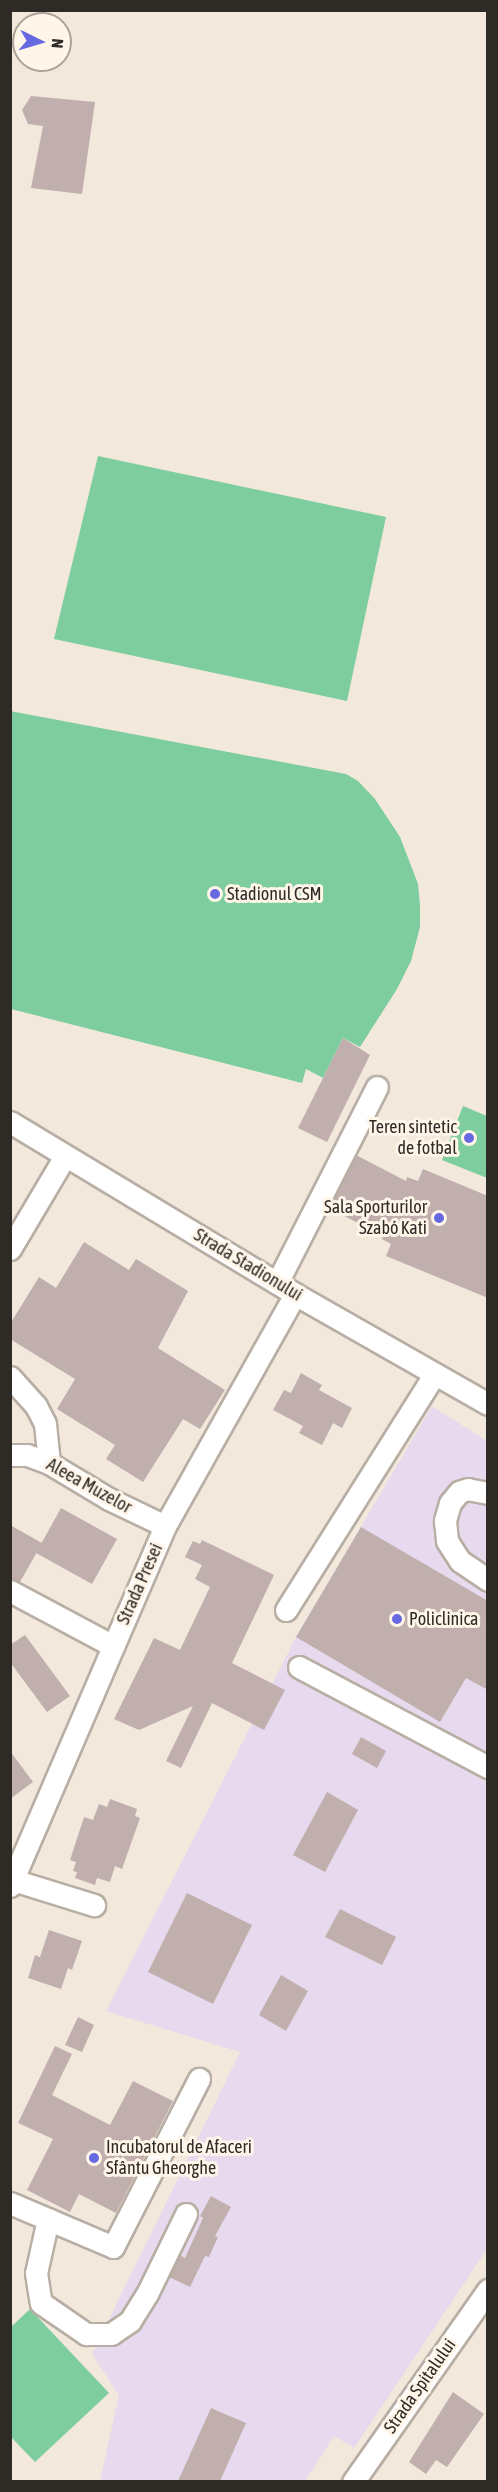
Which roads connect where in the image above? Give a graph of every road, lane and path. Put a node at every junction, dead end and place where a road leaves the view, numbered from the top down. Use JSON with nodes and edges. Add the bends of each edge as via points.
{"nodes":[{"id":1,"x":377,"y":1087,"type":"dead end"},
{"id":2,"x":10,"y":1122,"type":"edge"},
{"id":3,"x":65,"y":1156,"type":"junction"},
{"id":4,"x":10,"y":1249,"type":"edge"},
{"id":5,"x":277,"y":1283,"type":"junction"},
{"id":6,"x":295,"y":1294,"type":"junction"},
{"id":7,"x":434,"y":1375,"type":"junction"},
{"id":8,"x":10,"y":1377,"type":"edge"},
{"id":9,"x":488,"y":1404,"type":"edge"},
{"id":10,"x":10,"y":1455,"type":"edge"},
{"id":11,"x":49,"y":1463,"type":"junction"},
{"id":12,"x":488,"y":1493,"type":"edge"},
{"id":13,"x":165,"y":1526,"type":"junction"},
{"id":14,"x":488,"y":1580,"type":"edge"},
{"id":15,"x":10,"y":1591,"type":"edge"},
{"id":16,"x":286,"y":1610,"type":"dead end"},
{"id":17,"x":112,"y":1646,"type":"junction"},
{"id":18,"x":299,"y":1667,"type":"dead end"},
{"id":19,"x":488,"y":1767,"type":"edge"},
{"id":20,"x":12,"y":1883,"type":"edge"},
{"id":21,"x":94,"y":1905,"type":"dead end"},
{"id":22,"x":199,"y":2079,"type":"dead end"},
{"id":23,"x":10,"y":2204,"type":"edge"},
{"id":24,"x":186,"y":2214,"type":"dead end"},
{"id":25,"x":48,"y":2219,"type":"junction"},
{"id":26,"x":488,"y":2290,"type":"edge"},
{"id":27,"x":353,"y":2481,"type":"edge"}],
"edges":[{"from":1,"to":5,"type":"street"},
{"from":2,"to":3,"type":"street","name":"Strada Stadionului"},
{"from":3,"to":4,"type":"street"},
{"from":3,"to":5,"type":"street","name":"Strada Stadionului"},
{"from":5,"to":6,"type":"street","name":"Strada Stadionului"},
{"from":6,"to":7,"type":"street","name":"Strada Stadionului"},
{"from":6,"to":13,"type":"street","name":"Strada Presei"},
{"from":7,"to":9,"type":"street","name":"Strada Stadionului"},
{"from":7,"to":16,"type":"street"},
{"from":8,"to":11,"type":"street","via":[[36,1406],[45,1424]]},
{"from":10,"to":11,"type":"street","name":"Aleea Muzelor","via":[[27,1455]]},
{"from":11,"to":13,"type":"street","name":"Aleea Muzelor"},
{"from":12,"to":14,"type":"street","via":[[468,1489],[459,1492],[450,1503],[445,1521],[447,1541],[460,1561]]},
{"from":13,"to":17,"type":"street","name":"Strada Presei"},
{"from":15,"to":17,"type":"street"},
{"from":17,"to":20,"type":"street","name":"Strada Presei"},
{"from":18,"to":19,"type":"street"},
{"from":20,"to":21,"type":"street"},
{"from":22,"to":25,"type":"street","via":[[113,2247]]},
{"from":23,"to":25,"type":"street"},
{"from":24,"to":25,"type":"street","via":[[147,2294],[130,2321],[111,2334],[86,2334],[41,2302],[36,2273]]},
{"from":26,"to":27,"type":"street","name":"Strada Spitalului"}]}
